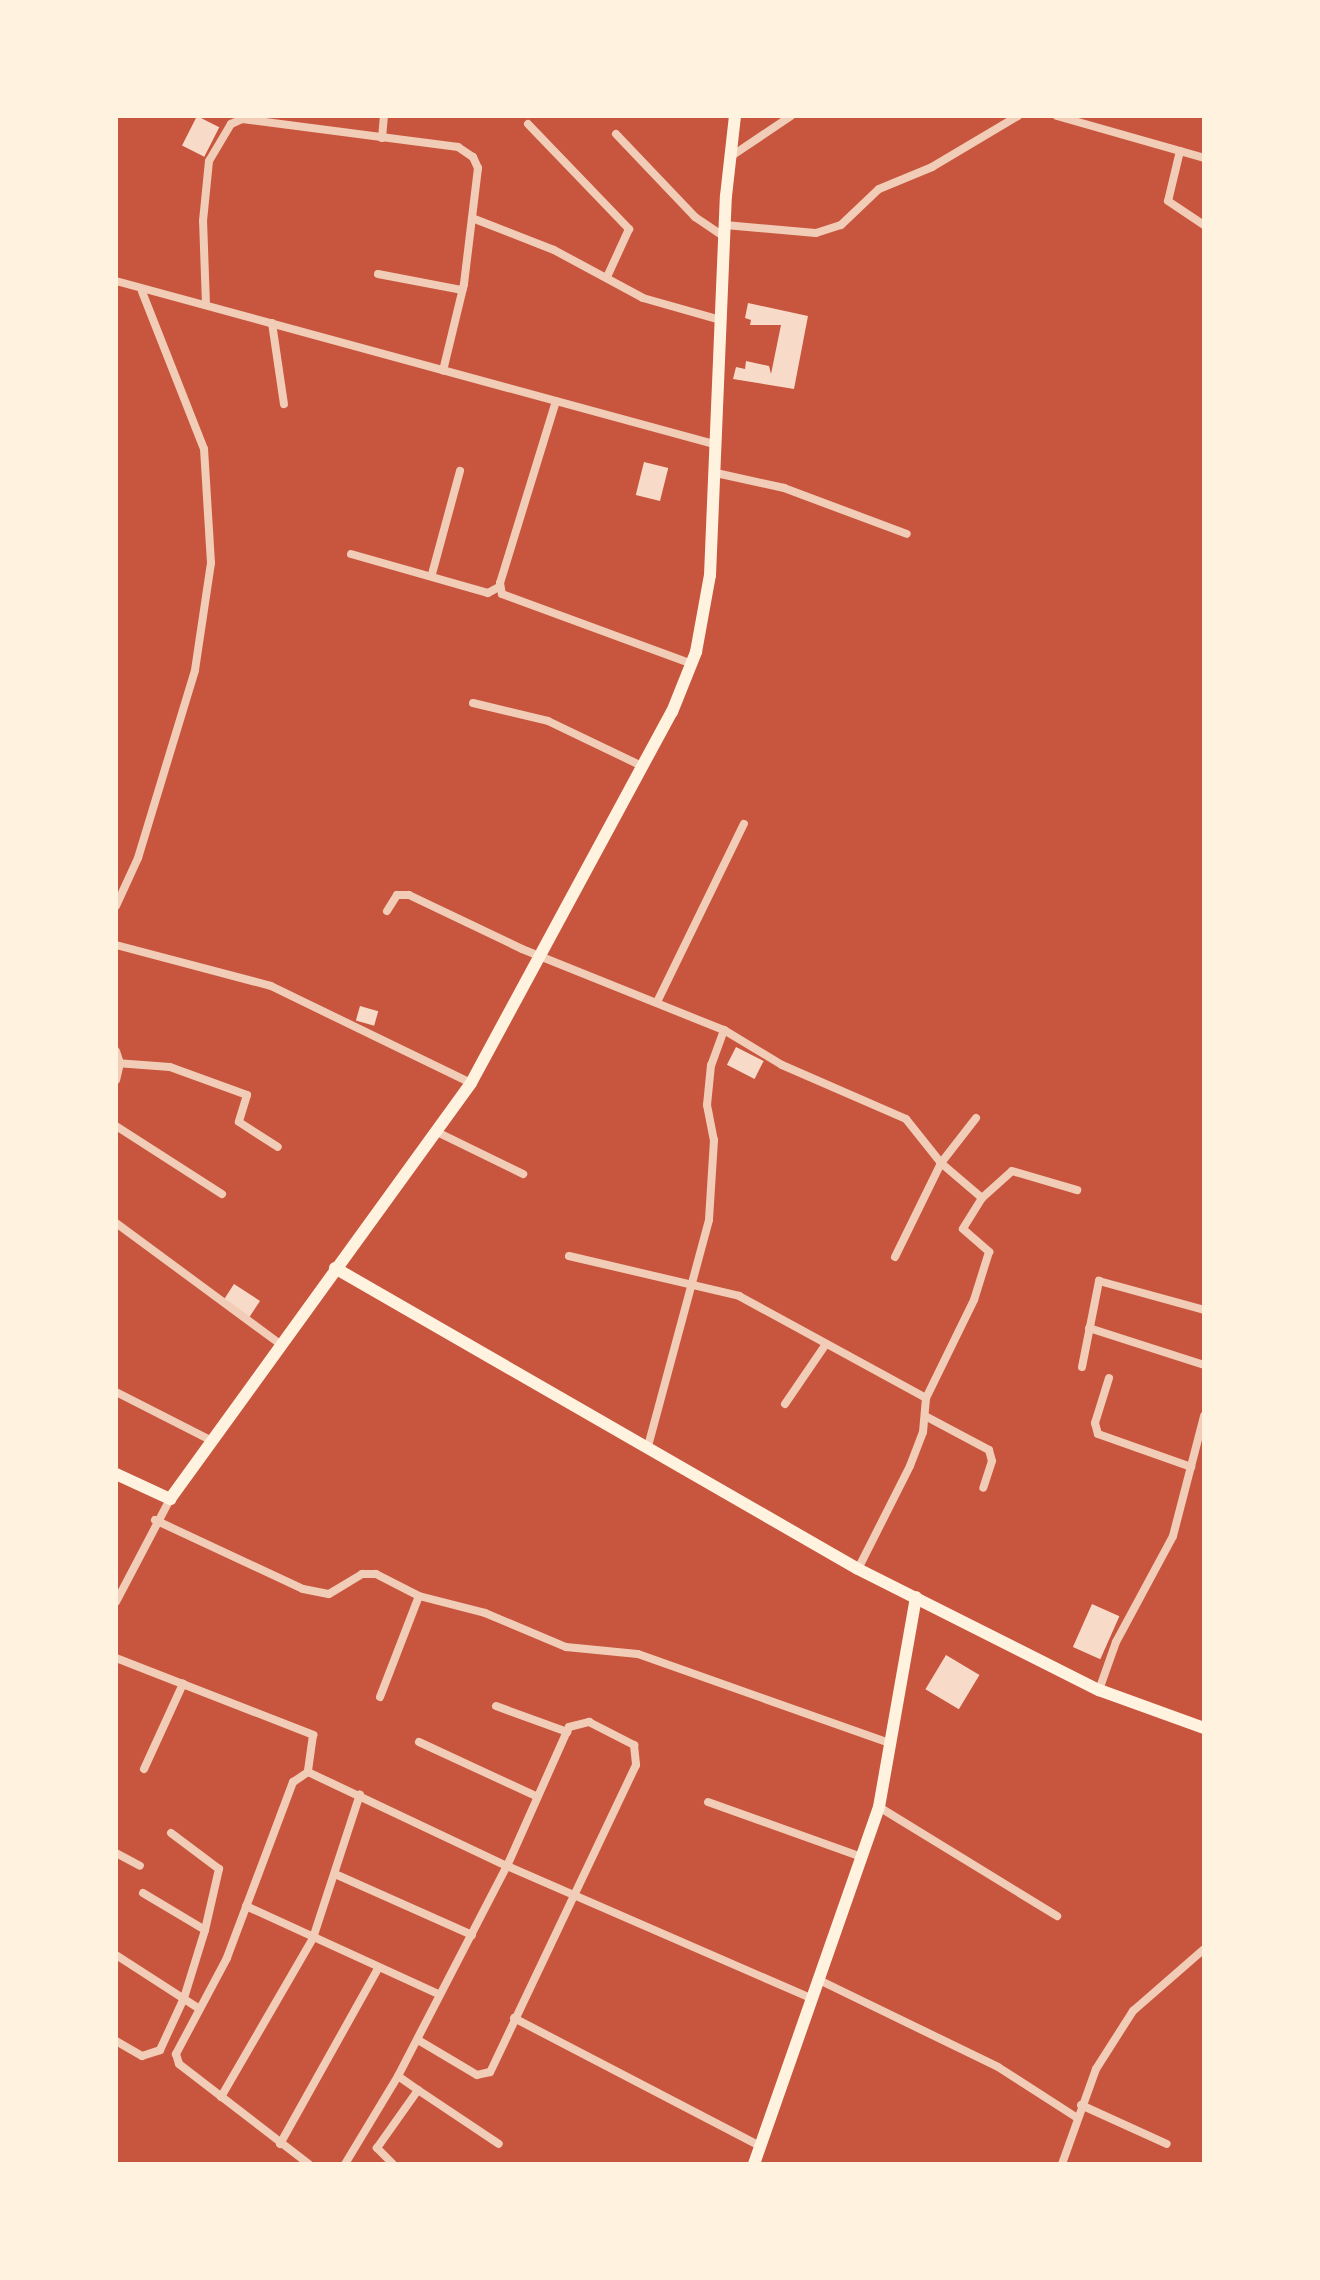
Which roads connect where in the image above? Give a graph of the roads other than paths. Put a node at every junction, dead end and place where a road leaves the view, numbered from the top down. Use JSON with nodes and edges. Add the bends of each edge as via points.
{"nodes":[{"id":1,"x":384,"y":116,"type":"edge"},
{"id":2,"x":735,"y":116,"type":"edge"},
{"id":3,"x":791,"y":116,"type":"edge"},
{"id":4,"x":1018,"y":116,"type":"edge"},
{"id":5,"x":1057,"y":116,"type":"edge"},
{"id":6,"x":242,"y":118,"type":"edge"},
{"id":7,"x":528,"y":124,"type":"dead end"},
{"id":8,"x":616,"y":134,"type":"dead end"},
{"id":9,"x":382,"y":138,"type":"junction"},
{"id":10,"x":1180,"y":151,"type":"junction"},
{"id":11,"x":730,"y":157,"type":"junction"},
{"id":12,"x":1204,"y":158,"type":"edge"},
{"id":13,"x":472,"y":218,"type":"junction"},
{"id":14,"x":1204,"y":225,"type":"edge"},
{"id":15,"x":725,"y":231,"type":"junction"},
{"id":16,"x":378,"y":274,"type":"dead end"},
{"id":17,"x":607,"y":277,"type":"junction"},
{"id":18,"x":116,"y":281,"type":"edge"},
{"id":19,"x":462,"y":290,"type":"junction"},
{"id":20,"x":142,"y":292,"type":"junction"},
{"id":21,"x":206,"y":305,"type":"junction"},
{"id":22,"x":721,"y":320,"type":"junction"},
{"id":23,"x":272,"y":323,"type":"junction"},
{"id":24,"x":443,"y":371,"type":"junction"},
{"id":25,"x":556,"y":401,"type":"junction"},
{"id":26,"x":284,"y":404,"type":"dead end"},
{"id":27,"x":717,"y":445,"type":"junction"},
{"id":28,"x":460,"y":471,"type":"dead end"},
{"id":29,"x":716,"y":473,"type":"junction"},
{"id":30,"x":907,"y":534,"type":"dead end"},
{"id":31,"x":351,"y":554,"type":"dead end"},
{"id":32,"x":432,"y":574,"type":"junction"},
{"id":33,"x":499,"y":587,"type":"junction"},
{"id":34,"x":692,"y":664,"type":"junction"},
{"id":35,"x":473,"y":703,"type":"dead end"},
{"id":36,"x":644,"y":767,"type":"junction"},
{"id":37,"x":744,"y":824,"type":"dead end"},
{"id":38,"x":116,"y":906,"type":"edge"},
{"id":39,"x":387,"y":911,"type":"dead end"},
{"id":40,"x":116,"y":945,"type":"edge"},
{"id":41,"x":542,"y":956,"type":"junction"},
{"id":42,"x":658,"y":1000,"type":"junction"},
{"id":43,"x":724,"y":1030,"type":"junction"},
{"id":44,"x":116,"y":1051,"type":"edge"},
{"id":45,"x":118,"y":1063,"type":"edge"},
{"id":46,"x":116,"y":1080,"type":"edge"},
{"id":47,"x":471,"y":1083,"type":"junction"},
{"id":48,"x":976,"y":1118,"type":"dead end"},
{"id":49,"x":116,"y":1126,"type":"edge"},
{"id":50,"x":437,"y":1132,"type":"junction"},
{"id":51,"x":278,"y":1147,"type":"dead end"},
{"id":52,"x":941,"y":1163,"type":"junction"},
{"id":53,"x":523,"y":1174,"type":"dead end"},
{"id":54,"x":1077,"y":1190,"type":"dead end"},
{"id":55,"x":222,"y":1194,"type":"dead end"},
{"id":56,"x":982,"y":1198,"type":"junction"},
{"id":57,"x":116,"y":1223,"type":"edge"},
{"id":58,"x":569,"y":1256,"type":"dead end"},
{"id":59,"x":895,"y":1257,"type":"dead end"},
{"id":60,"x":335,"y":1268,"type":"junction"},
{"id":61,"x":692,"y":1284,"type":"junction"},
{"id":62,"x":1204,"y":1310,"type":"edge"},
{"id":63,"x":1089,"y":1328,"type":"junction"},
{"id":64,"x":279,"y":1343,"type":"junction"},
{"id":65,"x":826,"y":1344,"type":"junction"},
{"id":66,"x":1204,"y":1365,"type":"edge"},
{"id":67,"x":1082,"y":1367,"type":"dead end"},
{"id":68,"x":1109,"y":1378,"type":"dead end"},
{"id":69,"x":116,"y":1392,"type":"edge"},
{"id":70,"x":926,"y":1398,"type":"junction"},
{"id":71,"x":785,"y":1404,"type":"dead end"},
{"id":72,"x":1204,"y":1416,"type":"edge"},
{"id":73,"x":927,"y":1417,"type":"junction"},
{"id":74,"x":212,"y":1441,"type":"junction"},
{"id":75,"x":648,"y":1446,"type":"junction"},
{"id":76,"x":1191,"y":1467,"type":"junction"},
{"id":77,"x":116,"y":1474,"type":"edge"},
{"id":78,"x":983,"y":1488,"type":"dead end"},
{"id":79,"x":170,"y":1499,"type":"junction"},
{"id":80,"x":155,"y":1520,"type":"junction"},
{"id":81,"x":858,"y":1569,"type":"junction"},
{"id":82,"x":419,"y":1596,"type":"junction"},
{"id":83,"x":916,"y":1597,"type":"junction"},
{"id":84,"x":116,"y":1602,"type":"edge"},
{"id":85,"x":116,"y":1658,"type":"edge"},
{"id":86,"x":183,"y":1684,"type":"junction"},
{"id":87,"x":1099,"y":1690,"type":"junction"},
{"id":88,"x":380,"y":1697,"type":"dead end"},
{"id":89,"x":496,"y":1706,"type":"dead end"},
{"id":90,"x":1204,"y":1728,"type":"edge"},
{"id":91,"x":567,"y":1732,"type":"junction"},
{"id":92,"x":419,"y":1742,"type":"dead end"},
{"id":93,"x":892,"y":1744,"type":"junction"},
{"id":94,"x":144,"y":1769,"type":"dead end"},
{"id":95,"x":308,"y":1772,"type":"junction"},
{"id":96,"x":360,"y":1794,"type":"junction"},
{"id":97,"x":536,"y":1796,"type":"junction"},
{"id":98,"x":708,"y":1802,"type":"dead end"},
{"id":99,"x":879,"y":1807,"type":"junction"},
{"id":100,"x":171,"y":1833,"type":"dead end"},
{"id":101,"x":116,"y":1853,"type":"edge"},
{"id":102,"x":862,"y":1857,"type":"junction"},
{"id":103,"x":140,"y":1866,"type":"dead end"},
{"id":104,"x":507,"y":1866,"type":"junction"},
{"id":105,"x":335,"y":1874,"type":"junction"},
{"id":106,"x":143,"y":1893,"type":"dead end"},
{"id":107,"x":575,"y":1897,"type":"junction"},
{"id":108,"x":246,"y":1906,"type":"junction"},
{"id":109,"x":1057,"y":1916,"type":"dead end"},
{"id":110,"x":205,"y":1930,"type":"junction"},
{"id":111,"x":472,"y":1935,"type":"junction"},
{"id":112,"x":313,"y":1938,"type":"junction"},
{"id":113,"x":1204,"y":1949,"type":"edge"},
{"id":114,"x":116,"y":1955,"type":"edge"},
{"id":115,"x":378,"y":1969,"type":"junction"},
{"id":116,"x":819,"y":1980,"type":"junction"},
{"id":117,"x":440,"y":1995,"type":"junction"},
{"id":118,"x":184,"y":1998,"type":"junction"},
{"id":119,"x":813,"y":1999,"type":"junction"},
{"id":120,"x":198,"y":2008,"type":"junction"},
{"id":121,"x":514,"y":2018,"type":"junction"},
{"id":122,"x":418,"y":2040,"type":"junction"},
{"id":123,"x":116,"y":2041,"type":"edge"},
{"id":124,"x":398,"y":2076,"type":"junction"},
{"id":125,"x":418,"y":2090,"type":"junction"},
{"id":126,"x":221,"y":2097,"type":"junction"},
{"id":127,"x":1081,"y":2105,"type":"junction"},
{"id":128,"x":1076,"y":2117,"type":"junction"},
{"id":129,"x":280,"y":2144,"type":"junction"},
{"id":130,"x":499,"y":2144,"type":"dead end"},
{"id":131,"x":1167,"y":2144,"type":"dead end"},
{"id":132,"x":760,"y":2146,"type":"junction"},
{"id":133,"x":309,"y":2164,"type":"edge"},
{"id":134,"x":345,"y":2164,"type":"edge"},
{"id":135,"x":393,"y":2164,"type":"edge"},
{"id":136,"x":754,"y":2164,"type":"edge"},
{"id":137,"x":1062,"y":2164,"type":"edge"}],
"edges":[{"from":1,"to":9,"type":"street"},
{"from":2,"to":11,"type":"main road"},
{"from":3,"to":11,"type":"street"},
{"from":4,"to":15,"type":"street","via":[[932,167],[879,189],[841,225],[816,233]]},
{"from":5,"to":10,"type":"street"},
{"from":6,"to":9,"type":"street"},
{"from":6,"to":21,"type":"street","via":[[231,124],[209,161],[203,221]]},
{"from":7,"to":17,"type":"street","via":[[629,229]]},
{"from":8,"to":15,"type":"street","via":[[695,217]]},
{"from":9,"to":13,"type":"street","via":[[467,152],[478,168]]},
{"from":10,"to":12,"type":"street"},
{"from":10,"to":14,"type":"street","via":[[1168,201]]},
{"from":11,"to":15,"type":"main road"},
{"from":13,"to":17,"type":"street"},
{"from":13,"to":19,"type":"street"},
{"from":15,"to":22,"type":"main road"},
{"from":16,"to":19,"type":"street"},
{"from":17,"to":22,"type":"street","via":[[667,307]]},
{"from":18,"to":20,"type":"street"},
{"from":19,"to":24,"type":"street"},
{"from":20,"to":21,"type":"street"},
{"from":20,"to":38,"type":"street","via":[[204,449],[211,563],[195,670],[138,858]]},
{"from":21,"to":23,"type":"street"},
{"from":22,"to":27,"type":"main road"},
{"from":23,"to":24,"type":"street"},
{"from":23,"to":26,"type":"street"},
{"from":24,"to":25,"type":"street"},
{"from":25,"to":27,"type":"street"},
{"from":25,"to":33,"type":"street"},
{"from":27,"to":29,"type":"main road"},
{"from":28,"to":32,"type":"street"},
{"from":29,"to":30,"type":"street","via":[[784,488]]},
{"from":29,"to":34,"type":"main road","via":[[710,575]]},
{"from":31,"to":32,"type":"street"},
{"from":32,"to":33,"type":"street","via":[[488,593]]},
{"from":33,"to":34,"type":"street","via":[[507,597]]},
{"from":34,"to":36,"type":"main road"},
{"from":35,"to":36,"type":"street","via":[[548,721]]},
{"from":36,"to":41,"type":"main road"},
{"from":37,"to":42,"type":"street"},
{"from":39,"to":41,"type":"street","via":[[397,895],[409,895]]},
{"from":40,"to":47,"type":"street","via":[[271,986]]},
{"from":41,"to":42,"type":"street"},
{"from":41,"to":47,"type":"main road"},
{"from":42,"to":43,"type":"street"},
{"from":43,"to":52,"type":"street","via":[[782,1065],[906,1119]]},
{"from":43,"to":61,"type":"street","via":[[711,1065],[707,1105],[714,1140],[709,1220]]},
{"from":44,"to":45,"type":"street"},
{"from":45,"to":46,"type":"street"},
{"from":45,"to":51,"type":"street","via":[[170,1067],[247,1095],[239,1122]]},
{"from":47,"to":50,"type":"main road"},
{"from":48,"to":52,"type":"street"},
{"from":49,"to":55,"type":"street"},
{"from":50,"to":53,"type":"street"},
{"from":50,"to":60,"type":"main road"},
{"from":52,"to":56,"type":"street"},
{"from":52,"to":59,"type":"street"},
{"from":54,"to":56,"type":"street","via":[[1012,1171]]},
{"from":56,"to":70,"type":"street","via":[[963,1229],[989,1252],[974,1300]]},
{"from":57,"to":64,"type":"street"},
{"from":58,"to":61,"type":"street"},
{"from":60,"to":64,"type":"main road"},
{"from":60,"to":75,"type":"main road"},
{"from":61,"to":65,"type":"street","via":[[758,1304]]},
{"from":61,"to":75,"type":"street"},
{"from":62,"to":63,"type":"street","via":[[1104,1279],[1098,1283]]},
{"from":63,"to":66,"type":"street"},
{"from":63,"to":67,"type":"street"},
{"from":64,"to":74,"type":"main road"},
{"from":65,"to":70,"type":"street"},
{"from":65,"to":71,"type":"street"},
{"from":68,"to":76,"type":"street","via":[[1095,1423],[1098,1434]]},
{"from":69,"to":74,"type":"street"},
{"from":70,"to":73,"type":"street"},
{"from":72,"to":76,"type":"street"},
{"from":73,"to":78,"type":"street","via":[[989,1450],[992,1461]]},
{"from":73,"to":81,"type":"street","via":[[910,1466]]},
{"from":74,"to":79,"type":"main road"},
{"from":75,"to":81,"type":"main road"},
{"from":76,"to":87,"type":"street","via":[[1173,1536],[1116,1642]]},
{"from":77,"to":79,"type":"main road"},
{"from":79,"to":80,"type":"street"},
{"from":80,"to":82,"type":"street","via":[[303,1589],[329,1594],[370,1573]]},
{"from":80,"to":84,"type":"street"},
{"from":81,"to":83,"type":"main road"},
{"from":82,"to":88,"type":"street"},
{"from":82,"to":93,"type":"street","via":[[485,1613],[566,1647],[638,1654],[696,1672]]},
{"from":83,"to":87,"type":"main road"},
{"from":83,"to":93,"type":"main road"},
{"from":85,"to":86,"type":"street"},
{"from":86,"to":94,"type":"street"},
{"from":86,"to":95,"type":"street","via":[[313,1735]]},
{"from":87,"to":90,"type":"main road"},
{"from":89,"to":91,"type":"street"},
{"from":91,"to":97,"type":"street"},
{"from":91,"to":107,"type":"street","via":[[575,1722],[589,1722],[634,1745],[636,1765]]},
{"from":92,"to":97,"type":"street"},
{"from":93,"to":99,"type":"main road"},
{"from":95,"to":96,"type":"street"},
{"from":95,"to":108,"type":"street","via":[[293,1782]]},
{"from":96,"to":104,"type":"street"},
{"from":96,"to":105,"type":"street"},
{"from":97,"to":104,"type":"street"},
{"from":98,"to":102,"type":"street"},
{"from":99,"to":102,"type":"main road"},
{"from":99,"to":109,"type":"street"},
{"from":100,"to":110,"type":"street","via":[[215,1863],[217,1882]]},
{"from":101,"to":103,"type":"street"},
{"from":102,"to":116,"type":"main road"},
{"from":104,"to":107,"type":"street"},
{"from":104,"to":111,"type":"street"},
{"from":105,"to":111,"type":"street"},
{"from":105,"to":112,"type":"street"},
{"from":106,"to":110,"type":"street"},
{"from":107,"to":119,"type":"street"},
{"from":107,"to":121,"type":"street"},
{"from":108,"to":112,"type":"street"},
{"from":108,"to":120,"type":"street","via":[[227,1958]]},
{"from":110,"to":118,"type":"street"},
{"from":111,"to":117,"type":"street"},
{"from":112,"to":115,"type":"street"},
{"from":112,"to":126,"type":"street"},
{"from":113,"to":127,"type":"street","via":[[1133,2011],[1096,2069]]},
{"from":114,"to":118,"type":"street"},
{"from":115,"to":117,"type":"street"},
{"from":115,"to":129,"type":"street"},
{"from":116,"to":119,"type":"main road"},
{"from":116,"to":128,"type":"street","via":[[998,2067]]},
{"from":117,"to":122,"type":"street"},
{"from":118,"to":120,"type":"street"},
{"from":118,"to":123,"type":"street","via":[[153,2056],[142,2056]]},
{"from":119,"to":132,"type":"main road"},
{"from":120,"to":126,"type":"street","via":[[178,2049],[179,2064]]},
{"from":121,"to":122,"type":"street","via":[[486,2075]]},
{"from":121,"to":132,"type":"street"},
{"from":122,"to":124,"type":"street"},
{"from":124,"to":125,"type":"street"},
{"from":124,"to":134,"type":"street"},
{"from":125,"to":130,"type":"street"},
{"from":125,"to":135,"type":"street","via":[[380,2140],[377,2152]]},
{"from":126,"to":129,"type":"street"},
{"from":127,"to":128,"type":"street"},
{"from":127,"to":131,"type":"street"},
{"from":128,"to":137,"type":"street"},
{"from":129,"to":133,"type":"street"},
{"from":132,"to":136,"type":"main road"}]}
